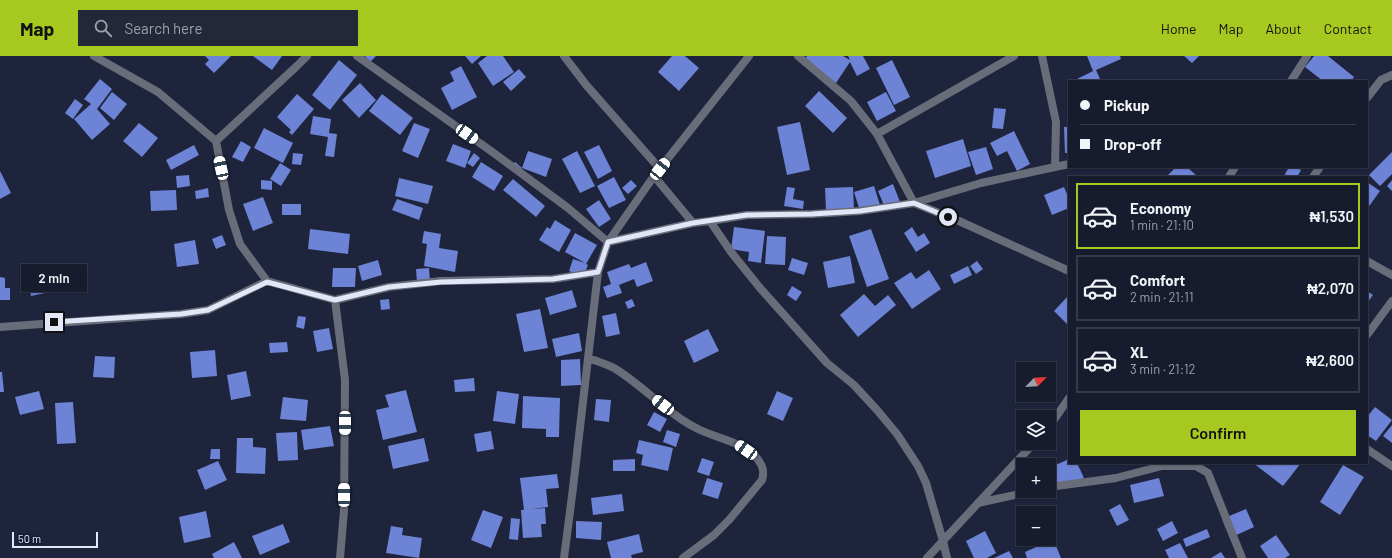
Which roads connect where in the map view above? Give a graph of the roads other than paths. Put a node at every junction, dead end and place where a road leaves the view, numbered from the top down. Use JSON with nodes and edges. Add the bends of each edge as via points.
{"nodes":[{"id":1,"x":94,"y":56,"type":"edge"},
{"id":2,"x":306,"y":56,"type":"edge"},
{"id":3,"x":357,"y":56,"type":"edge"},
{"id":4,"x":564,"y":56,"type":"edge"},
{"id":5,"x":749,"y":56,"type":"edge"},
{"id":6,"x":798,"y":56,"type":"edge"},
{"id":7,"x":1014,"y":56,"type":"edge"},
{"id":8,"x":1042,"y":56,"type":"edge"},
{"id":9,"x":1307,"y":56,"type":"edge"},
{"id":10,"x":1392,"y":75,"type":"edge"},
{"id":11,"x":1292,"y":80,"type":"edge"},
{"id":12,"x":1368,"y":97,"type":"edge"},
{"id":13,"x":877,"y":134,"type":"junction"},
{"id":14,"x":216,"y":141,"type":"junction"},
{"id":15,"x":1068,"y":164,"type":"edge"},
{"id":16,"x":1055,"y":167,"type":"junction"},
{"id":17,"x":660,"y":169,"type":"junction"},
{"id":18,"x":654,"y":176,"type":"junction"},
{"id":19,"x":914,"y":203,"type":"junction"},
{"id":20,"x":710,"y":221,"type":"junction"},
{"id":21,"x":693,"y":223,"type":"junction"},
{"id":22,"x":608,"y":242,"type":"junction"},
{"id":23,"x":1368,"y":262,"type":"edge"},
{"id":24,"x":1068,"y":271,"type":"edge"},
{"id":25,"x":598,"y":272,"type":"junction"},
{"id":26,"x":1392,"y":275,"type":"edge"},
{"id":27,"x":267,"y":282,"type":"junction"},
{"id":28,"x":335,"y":300,"type":"junction"},
{"id":29,"x":1392,"y":301,"type":"edge"},
{"id":30,"x":0,"y":327,"type":"edge"},
{"id":31,"x":1368,"y":333,"type":"edge"},
{"id":32,"x":588,"y":358,"type":"junction"},
{"id":33,"x":1068,"y":399,"type":"edge"},
{"id":34,"x":1056,"y":416,"type":"edge"},
{"id":35,"x":1027,"y":450,"type":"edge"},
{"id":36,"x":1368,"y":450,"type":"edge"},
{"id":37,"x":1392,"y":466,"type":"edge"},
{"id":38,"x":1056,"y":487,"type":"edge"},
{"id":39,"x":1016,"y":495,"type":"edge"},
{"id":40,"x":978,"y":503,"type":"junction"},
{"id":41,"x":943,"y":540,"type":"junction"},
{"id":42,"x":340,"y":558,"type":"edge"},
{"id":43,"x":564,"y":558,"type":"edge"},
{"id":44,"x":683,"y":558,"type":"edge"},
{"id":45,"x":927,"y":558,"type":"edge"},
{"id":46,"x":947,"y":558,"type":"edge"},
{"id":47,"x":1242,"y":558,"type":"edge"}],
"edges":[{"from":1,"to":14,"type":"street","via":[[158,92]]},
{"from":2,"to":14,"type":"street"},
{"from":3,"to":22,"type":"street","via":[[568,208]]},
{"from":4,"to":17,"type":"street"},
{"from":5,"to":17,"type":"street"},
{"from":6,"to":13,"type":"street","via":[[851,101]]},
{"from":7,"to":13,"type":"street"},
{"from":8,"to":16,"type":"street","via":[[1056,122]]},
{"from":9,"to":11,"type":"street"},
{"from":10,"to":12,"type":"street","via":[[1381,80]]},
{"from":13,"to":19,"type":"street"},
{"from":14,"to":27,"type":"street","via":[[229,210],[240,244]]},
{"from":15,"to":16,"type":"street"},
{"from":16,"to":19,"type":"street","via":[[981,183]]},
{"from":17,"to":18,"type":"street"},
{"from":18,"to":21,"type":"street"},
{"from":18,"to":22,"type":"street"},
{"from":19,"to":20,"type":"street","via":[[860,211],[747,215]]},
{"from":19,"to":24,"type":"street"},
{"from":20,"to":21,"type":"street"},
{"from":20,"to":41,"type":"street","via":[[760,288],[827,363],[854,385],[878,410],[897,434],[926,483]]},
{"from":21,"to":22,"type":"street"},
{"from":22,"to":25,"type":"street"},
{"from":23,"to":26,"type":"street"},
{"from":25,"to":28,"type":"street","via":[[553,279],[434,282],[389,287]]},
{"from":25,"to":32,"type":"street"},
{"from":27,"to":28,"type":"street"},
{"from":27,"to":30,"type":"street","via":[[208,310]]},
{"from":28,"to":42,"type":"street","via":[[345,380],[344,510]]},
{"from":29,"to":31,"type":"street"},
{"from":32,"to":43,"type":"street"},
{"from":32,"to":44,"type":"street","via":[[613,368],[686,423],[754,455],[762,466],[762,480],[729,520],[714,535]]},
{"from":33,"to":34,"type":"street"},
{"from":35,"to":40,"type":"street"},
{"from":36,"to":37,"type":"street"},
{"from":38,"to":47,"type":"street","via":[[1116,478],[1162,466],[1196,466],[1208,472]]},
{"from":39,"to":40,"type":"street"},
{"from":40,"to":41,"type":"street"},
{"from":41,"to":45,"type":"street"},
{"from":41,"to":46,"type":"street"}]}
